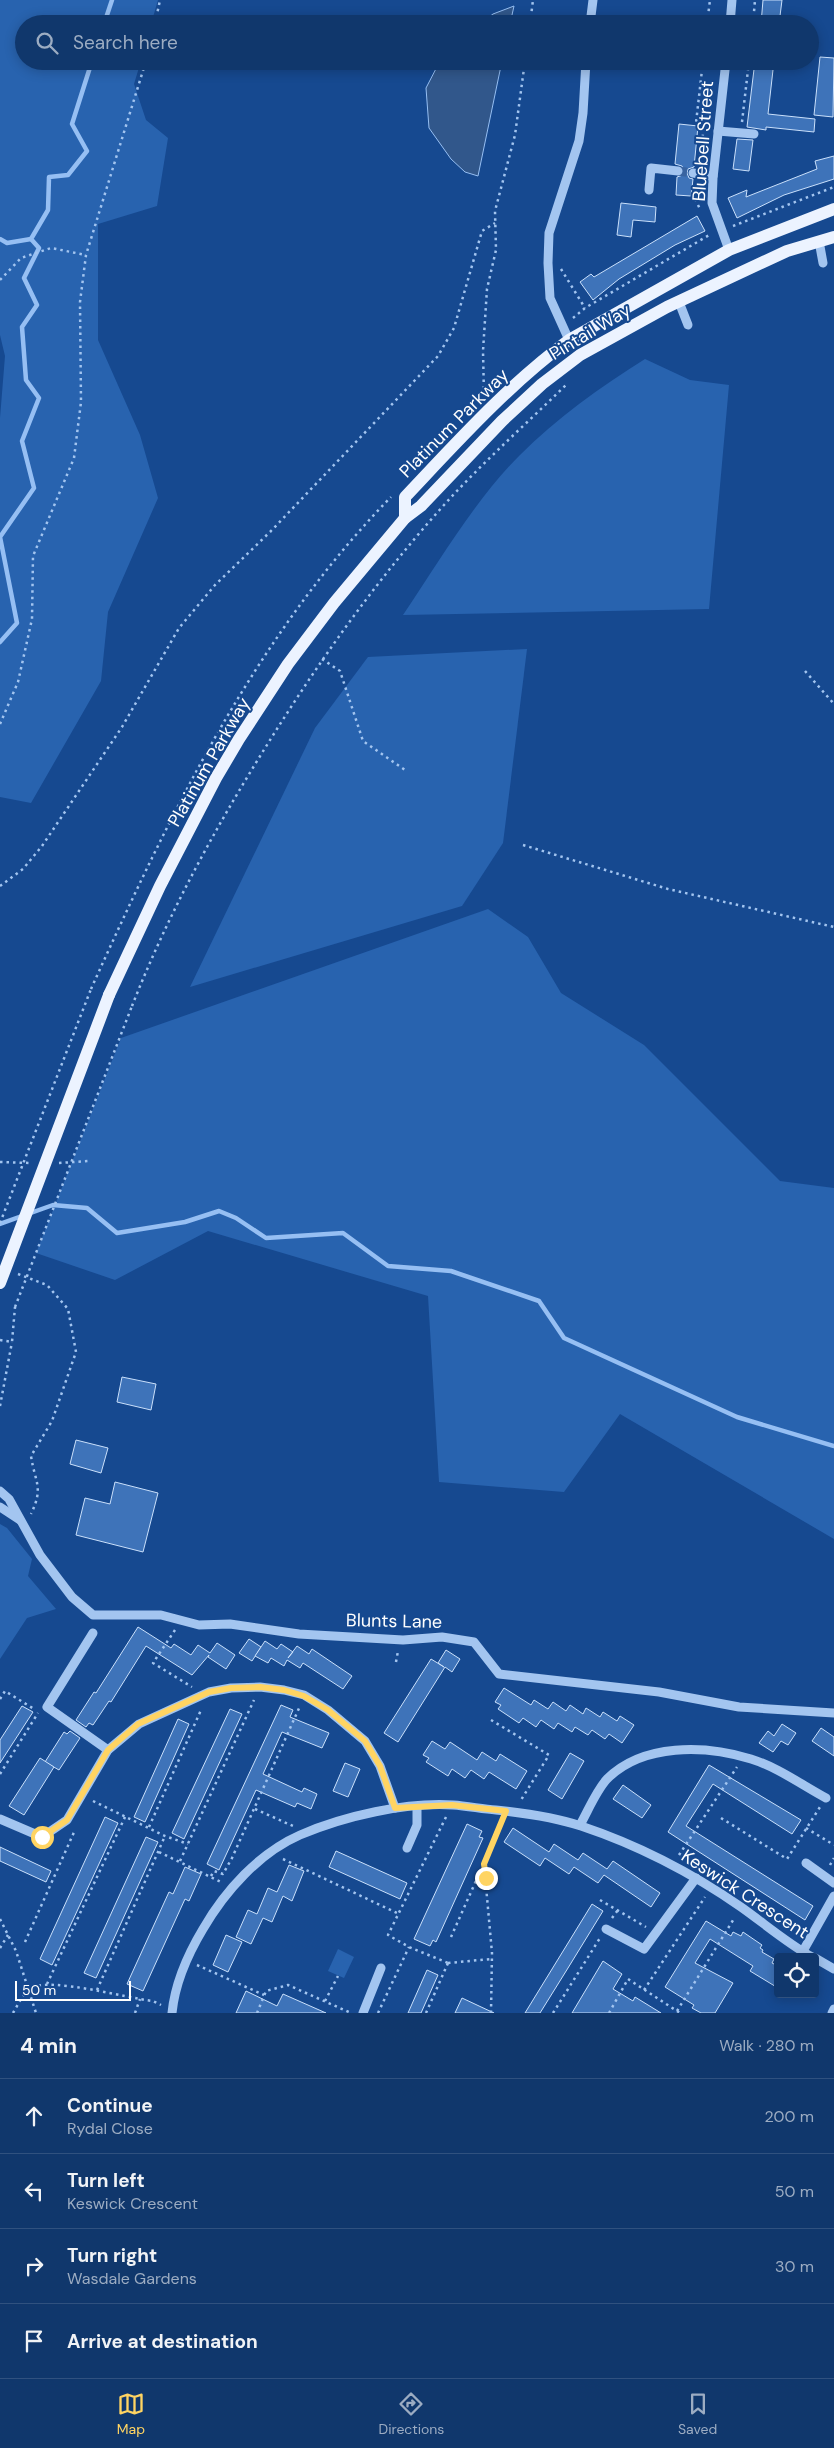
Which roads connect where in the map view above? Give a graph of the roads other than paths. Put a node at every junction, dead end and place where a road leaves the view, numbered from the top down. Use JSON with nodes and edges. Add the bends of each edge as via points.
{"nodes":[{"id":1,"x":593,"y":0,"type":"edge"},
{"id":2,"x":732,"y":0,"type":"edge"},
{"id":3,"x":591,"y":15,"type":"edge"},
{"id":4,"x":731,"y":15,"type":"edge"},
{"id":5,"x":585,"y":70,"type":"edge"},
{"id":6,"x":725,"y":70,"type":"edge"},
{"id":7,"x":718,"y":129,"type":"junction"},
{"id":8,"x":754,"y":134,"type":"dead end"},
{"id":9,"x":678,"y":171,"type":"tunnel mouth"},
{"id":10,"x":693,"y":172,"type":"tunnel mouth"},
{"id":11,"x":713,"y":176,"type":"junction"},
{"id":12,"x":649,"y":190,"type":"dead end"},
{"id":13,"x":834,"y":209,"type":"edge"},
{"id":14,"x":834,"y":237,"type":"edge"},
{"id":15,"x":819,"y":241,"type":"junction"},
{"id":16,"x":729,"y":250,"type":"junction"},
{"id":17,"x":823,"y":263,"type":"dead end"},
{"id":18,"x":679,"y":302,"type":"junction"},
{"id":19,"x":688,"y":325,"type":"dead end"},
{"id":20,"x":569,"y":340,"type":"junction"},
{"id":21,"x":405,"y":518,"type":"junction"},
{"id":22,"x":0,"y":1283,"type":"edge"},
{"id":23,"x":0,"y":1491,"type":"edge"},
{"id":24,"x":0,"y":1507,"type":"edge"},
{"id":25,"x":23,"y":1524,"type":"junction"},
{"id":26,"x":93,"y":1633,"type":"dead end"},
{"id":27,"x":834,"y":1713,"type":"edge"},
{"id":28,"x":108,"y":1750,"type":"junction"},
{"id":29,"x":826,"y":1798,"type":"road end"},
{"id":30,"x":417,"y":1807,"type":"junction"},
{"id":31,"x":395,"y":1808,"type":"junction"},
{"id":32,"x":0,"y":1819,"type":"edge"},
{"id":33,"x":580,"y":1825,"type":"junction"},
{"id":34,"x":407,"y":1848,"type":"dead end"},
{"id":35,"x":806,"y":1863,"type":"dead end"},
{"id":36,"x":696,"y":1878,"type":"junction"},
{"id":37,"x":834,"y":1883,"type":"edge"},
{"id":38,"x":834,"y":1896,"type":"edge"},
{"id":39,"x":606,"y":1929,"type":"road end"},
{"id":40,"x":802,"y":1951,"type":"junction"},
{"id":41,"x":805,"y":1953,"type":"edge"},
{"id":42,"x":819,"y":1961,"type":"edge"},
{"id":43,"x":380,"y":1968,"type":"dead end"},
{"id":44,"x":834,"y":1969,"type":"edge"},
{"id":45,"x":834,"y":2009,"type":"edge"},
{"id":46,"x":172,"y":2013,"type":"edge"},
{"id":47,"x":363,"y":2013,"type":"edge"},
{"id":48,"x":832,"y":2013,"type":"edge"}],
"edges":[{"from":1,"to":3,"type":"street"},
{"from":2,"to":4,"type":"street"},
{"from":5,"to":20,"type":"street","via":[[579,141],[549,233],[550,298]]},
{"from":6,"to":7,"type":"street","name":"Bluebell Street"},
{"from":7,"to":8,"type":"street"},
{"from":7,"to":11,"type":"street","name":"Bluebell Street"},
{"from":9,"to":12,"type":"street","via":[[651,168]]},
{"from":10,"to":11,"type":"street"},
{"from":11,"to":16,"type":"street","name":"Bluebell Street","via":[[712,203]]},
{"from":13,"to":16,"type":"main road","name":"Pintail Way"},
{"from":14,"to":15,"type":"main road","name":"Pintail Way"},
{"from":15,"to":17,"type":"street"},
{"from":15,"to":18,"type":"main road","name":"Pintail Way","via":[[787,251]]},
{"from":16,"to":20,"type":"main road","name":"Pintail Way"},
{"from":18,"to":19,"type":"street"},
{"from":18,"to":21,"type":"main road","name":"Pintail Way","via":[[580,355],[542,384],[421,506]]},
{"from":20,"to":21,"type":"main road","name":"Platinum Parkway","via":[[493,406],[405,497]]},
{"from":21,"to":22,"type":"main road","name":"Platinum Parkway","bridge":true,"via":[[288,664],[216,778],[109,995]]},
{"from":23,"to":25,"type":"street","name":"Blunts Lane","via":[[9,1499]]},
{"from":24,"to":25,"type":"street"},
{"from":25,"to":27,"type":"street","name":"Blunts Lane","via":[[40,1554],[72,1597],[93,1615],[161,1615],[199,1625],[230,1624],[308,1634],[403,1640],[442,1637],[474,1642],[499,1674],[659,1692],[739,1707]]},
{"from":26,"to":28,"type":"street","via":[[47,1707]]},
{"from":28,"to":31,"type":"street","via":[[138,1724],[207,1693],[260,1687],[304,1696],[347,1724],[365,1741],[380,1766]]},
{"from":28,"to":32,"type":"street","via":[[67,1820],[42,1837]]},
{"from":29,"to":33,"type":"street","via":[[743,1758],[711,1751],[666,1751],[632,1760],[606,1780]]},
{"from":30,"to":31,"type":"street","name":"Keswick Crescent"},
{"from":30,"to":33,"type":"street","name":"Keswick Crescent","via":[[452,1805]]},
{"from":30,"to":34,"type":"street","via":[[417,1825]]},
{"from":31,"to":46,"type":"street","name":"Keswick Crescent","via":[[300,1835],[240,1878],[213,1911],[186,1960]]},
{"from":33,"to":36,"type":"street","name":"Keswick Crescent","via":[[639,1849]]},
{"from":35,"to":37,"type":"street"},
{"from":36,"to":39,"type":"street","via":[[644,1949]]},
{"from":36,"to":40,"type":"street","name":"Keswick Crescent"},
{"from":38,"to":40,"type":"street"},
{"from":40,"to":41,"type":"street","name":"Keswick Crescent"},
{"from":42,"to":44,"type":"street","name":"Keswick Crescent"},
{"from":43,"to":47,"type":"street"},
{"from":45,"to":48,"type":"street"}]}
